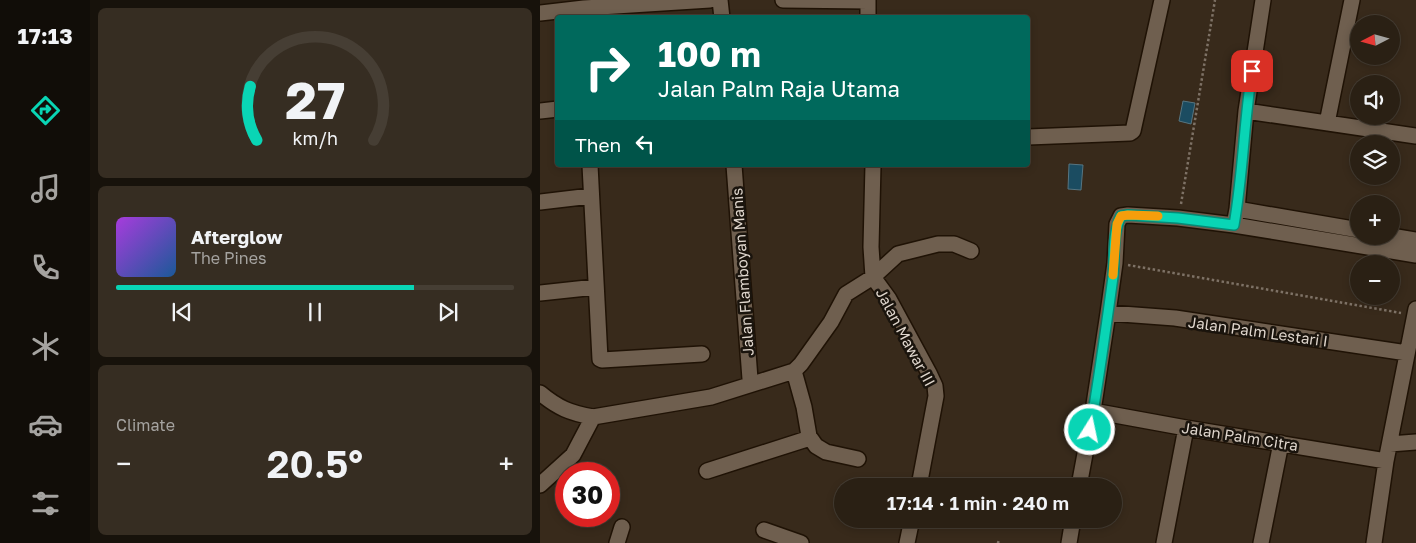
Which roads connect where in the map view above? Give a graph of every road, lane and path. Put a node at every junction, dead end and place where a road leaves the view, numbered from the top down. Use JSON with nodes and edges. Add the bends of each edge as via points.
{"nodes":[{"id":1,"x":710,"y":0,"type":"edge"},
{"id":2,"x":720,"y":0,"type":"edge"},
{"id":3,"x":783,"y":0,"type":"edge"},
{"id":4,"x":868,"y":0,"type":"edge"},
{"id":5,"x":1162,"y":0,"type":"edge"},
{"id":6,"x":1215,"y":0,"type":"edge"},
{"id":7,"x":1263,"y":0,"type":"edge"},
{"id":8,"x":1352,"y":0,"type":"edge"},
{"id":9,"x":584,"y":8,"type":"edge"},
{"id":10,"x":540,"y":14,"type":"edge"},
{"id":11,"x":722,"y":15,"type":"edge"},
{"id":12,"x":868,"y":15,"type":"edge"},
{"id":13,"x":555,"y":109,"type":"edge"},
{"id":14,"x":540,"y":111,"type":"edge"},
{"id":15,"x":1246,"y":111,"type":"junction"},
{"id":16,"x":1327,"y":123,"type":"junction"},
{"id":17,"x":1416,"y":136,"type":"edge"},
{"id":18,"x":1030,"y":137,"type":"edge"},
{"id":19,"x":590,"y":167,"type":"edge"},
{"id":20,"x":734,"y":167,"type":"edge"},
{"id":21,"x":873,"y":167,"type":"edge"},
{"id":22,"x":591,"y":196,"type":"junction"},
{"id":23,"x":540,"y":202,"type":"edge"},
{"id":24,"x":1237,"y":208,"type":"junction"},
{"id":25,"x":1178,"y":218,"type":"junction"},
{"id":26,"x":1234,"y":225,"type":"junction"},
{"id":27,"x":1350,"y":228,"type":"edge"},
{"id":28,"x":1400,"y":237,"type":"edge"},
{"id":29,"x":1416,"y":240,"type":"edge"},
{"id":30,"x":971,"y":251,"type":"dead end"},
{"id":31,"x":1416,"y":255,"type":"edge"},
{"id":32,"x":1115,"y":263,"type":"junction"},
{"id":33,"x":873,"y":277,"type":"junction"},
{"id":34,"x":596,"y":287,"type":"junction"},
{"id":35,"x":540,"y":293,"type":"edge"},
{"id":36,"x":1415,"y":312,"type":"edge"},
{"id":37,"x":1108,"y":313,"type":"junction"},
{"id":38,"x":1407,"y":353,"type":"junction"},
{"id":39,"x":702,"y":354,"type":"dead end"},
{"id":40,"x":794,"y":370,"type":"junction"},
{"id":41,"x":750,"y":379,"type":"dead end"},
{"id":42,"x":540,"y":393,"type":"edge"},
{"id":43,"x":1093,"y":410,"type":"junction"},
{"id":44,"x":593,"y":417,"type":"junction"},
{"id":45,"x":1186,"y":428,"type":"junction"},
{"id":46,"x":810,"y":438,"type":"junction"},
{"id":47,"x":1416,"y":442,"type":"edge"},
{"id":48,"x":1281,"y":443,"type":"junction"},
{"id":49,"x":1390,"y":444,"type":"junction"},
{"id":50,"x":858,"y":459,"type":"dead end"},
{"id":51,"x":1386,"y":461,"type":"junction"},
{"id":52,"x":707,"y":471,"type":"dead end"},
{"id":53,"x":921,"y":478,"type":"edge"},
{"id":54,"x":1080,"y":478,"type":"edge"},
{"id":55,"x":540,"y":485,"type":"edge"},
{"id":56,"x":622,"y":526,"type":"dead end"},
{"id":57,"x":910,"y":528,"type":"edge"},
{"id":58,"x":1071,"y":528,"type":"edge"},
{"id":59,"x":764,"y":530,"type":"dead end"},
{"id":60,"x":617,"y":543,"type":"edge"},
{"id":61,"x":801,"y":543,"type":"edge"},
{"id":62,"x":907,"y":543,"type":"edge"},
{"id":63,"x":1068,"y":543,"type":"edge"},
{"id":64,"x":1164,"y":543,"type":"edge"},
{"id":65,"x":1261,"y":543,"type":"edge"},
{"id":66,"x":1374,"y":543,"type":"edge"}],
"edges":[{"from":1,"to":9,"type":"street"},
{"from":2,"to":11,"type":"street"},
{"from":3,"to":4,"type":"street"},
{"from":4,"to":12,"type":"street"},
{"from":5,"to":18,"type":"street","via":[[1133,131]]},
{"from":6,"to":25,"type":"path"},
{"from":7,"to":15,"type":"street"},
{"from":8,"to":16,"type":"street"},
{"from":9,"to":10,"type":"street"},
{"from":13,"to":14,"type":"street"},
{"from":15,"to":16,"type":"street"},
{"from":15,"to":24,"type":"street"},
{"from":16,"to":17,"type":"street"},
{"from":19,"to":22,"type":"street"},
{"from":20,"to":41,"type":"street","name":"Jalan Flamboyan Manis"},
{"from":21,"to":33,"type":"street","via":[[870,247]]},
{"from":22,"to":23,"type":"street"},
{"from":22,"to":34,"type":"street"},
{"from":24,"to":26,"type":"street"},
{"from":24,"to":27,"type":"street"},
{"from":25,"to":26,"type":"street"},
{"from":25,"to":32,"type":"street","via":[[1121,216],[1117,224]]},
{"from":26,"to":31,"type":"street"},
{"from":28,"to":29,"type":"street"},
{"from":30,"to":33,"type":"street","via":[[954,244],[921,247],[898,254]]},
{"from":32,"to":36,"type":"path"},
{"from":32,"to":37,"type":"street"},
{"from":33,"to":40,"type":"street","via":[[846,294],[831,322]]},
{"from":33,"to":53,"type":"street","name":"Jalan Mawar III","via":[[889,299],[934,386],[936,396]]},
{"from":34,"to":35,"type":"street"},
{"from":34,"to":39,"type":"street","via":[[598,354],[602,360]]},
{"from":36,"to":38,"type":"street"},
{"from":37,"to":38,"type":"street","name":"Jalan Palm Lestari I","via":[[1175,318]]},
{"from":37,"to":43,"type":"street"},
{"from":38,"to":49,"type":"street"},
{"from":40,"to":44,"type":"street","via":[[711,397]]},
{"from":40,"to":46,"type":"street"},
{"from":42,"to":44,"type":"street","via":[[559,407]]},
{"from":43,"to":45,"type":"street","name":"Jalan Palm Citra"},
{"from":43,"to":54,"type":"street"},
{"from":44,"to":55,"type":"street","via":[[574,455]]},
{"from":45,"to":48,"type":"street","name":"Jalan Palm Citra"},
{"from":45,"to":64,"type":"street"},
{"from":46,"to":50,"type":"street","via":[[826,452]]},
{"from":46,"to":52,"type":"street"},
{"from":47,"to":49,"type":"street"},
{"from":48,"to":51,"type":"street","name":"Jalan Palm Citra"},
{"from":48,"to":65,"type":"street"},
{"from":49,"to":51,"type":"street"},
{"from":51,"to":66,"type":"street"},
{"from":56,"to":60,"type":"street"},
{"from":57,"to":62,"type":"street"},
{"from":58,"to":63,"type":"street"},
{"from":59,"to":61,"type":"street"}]}
